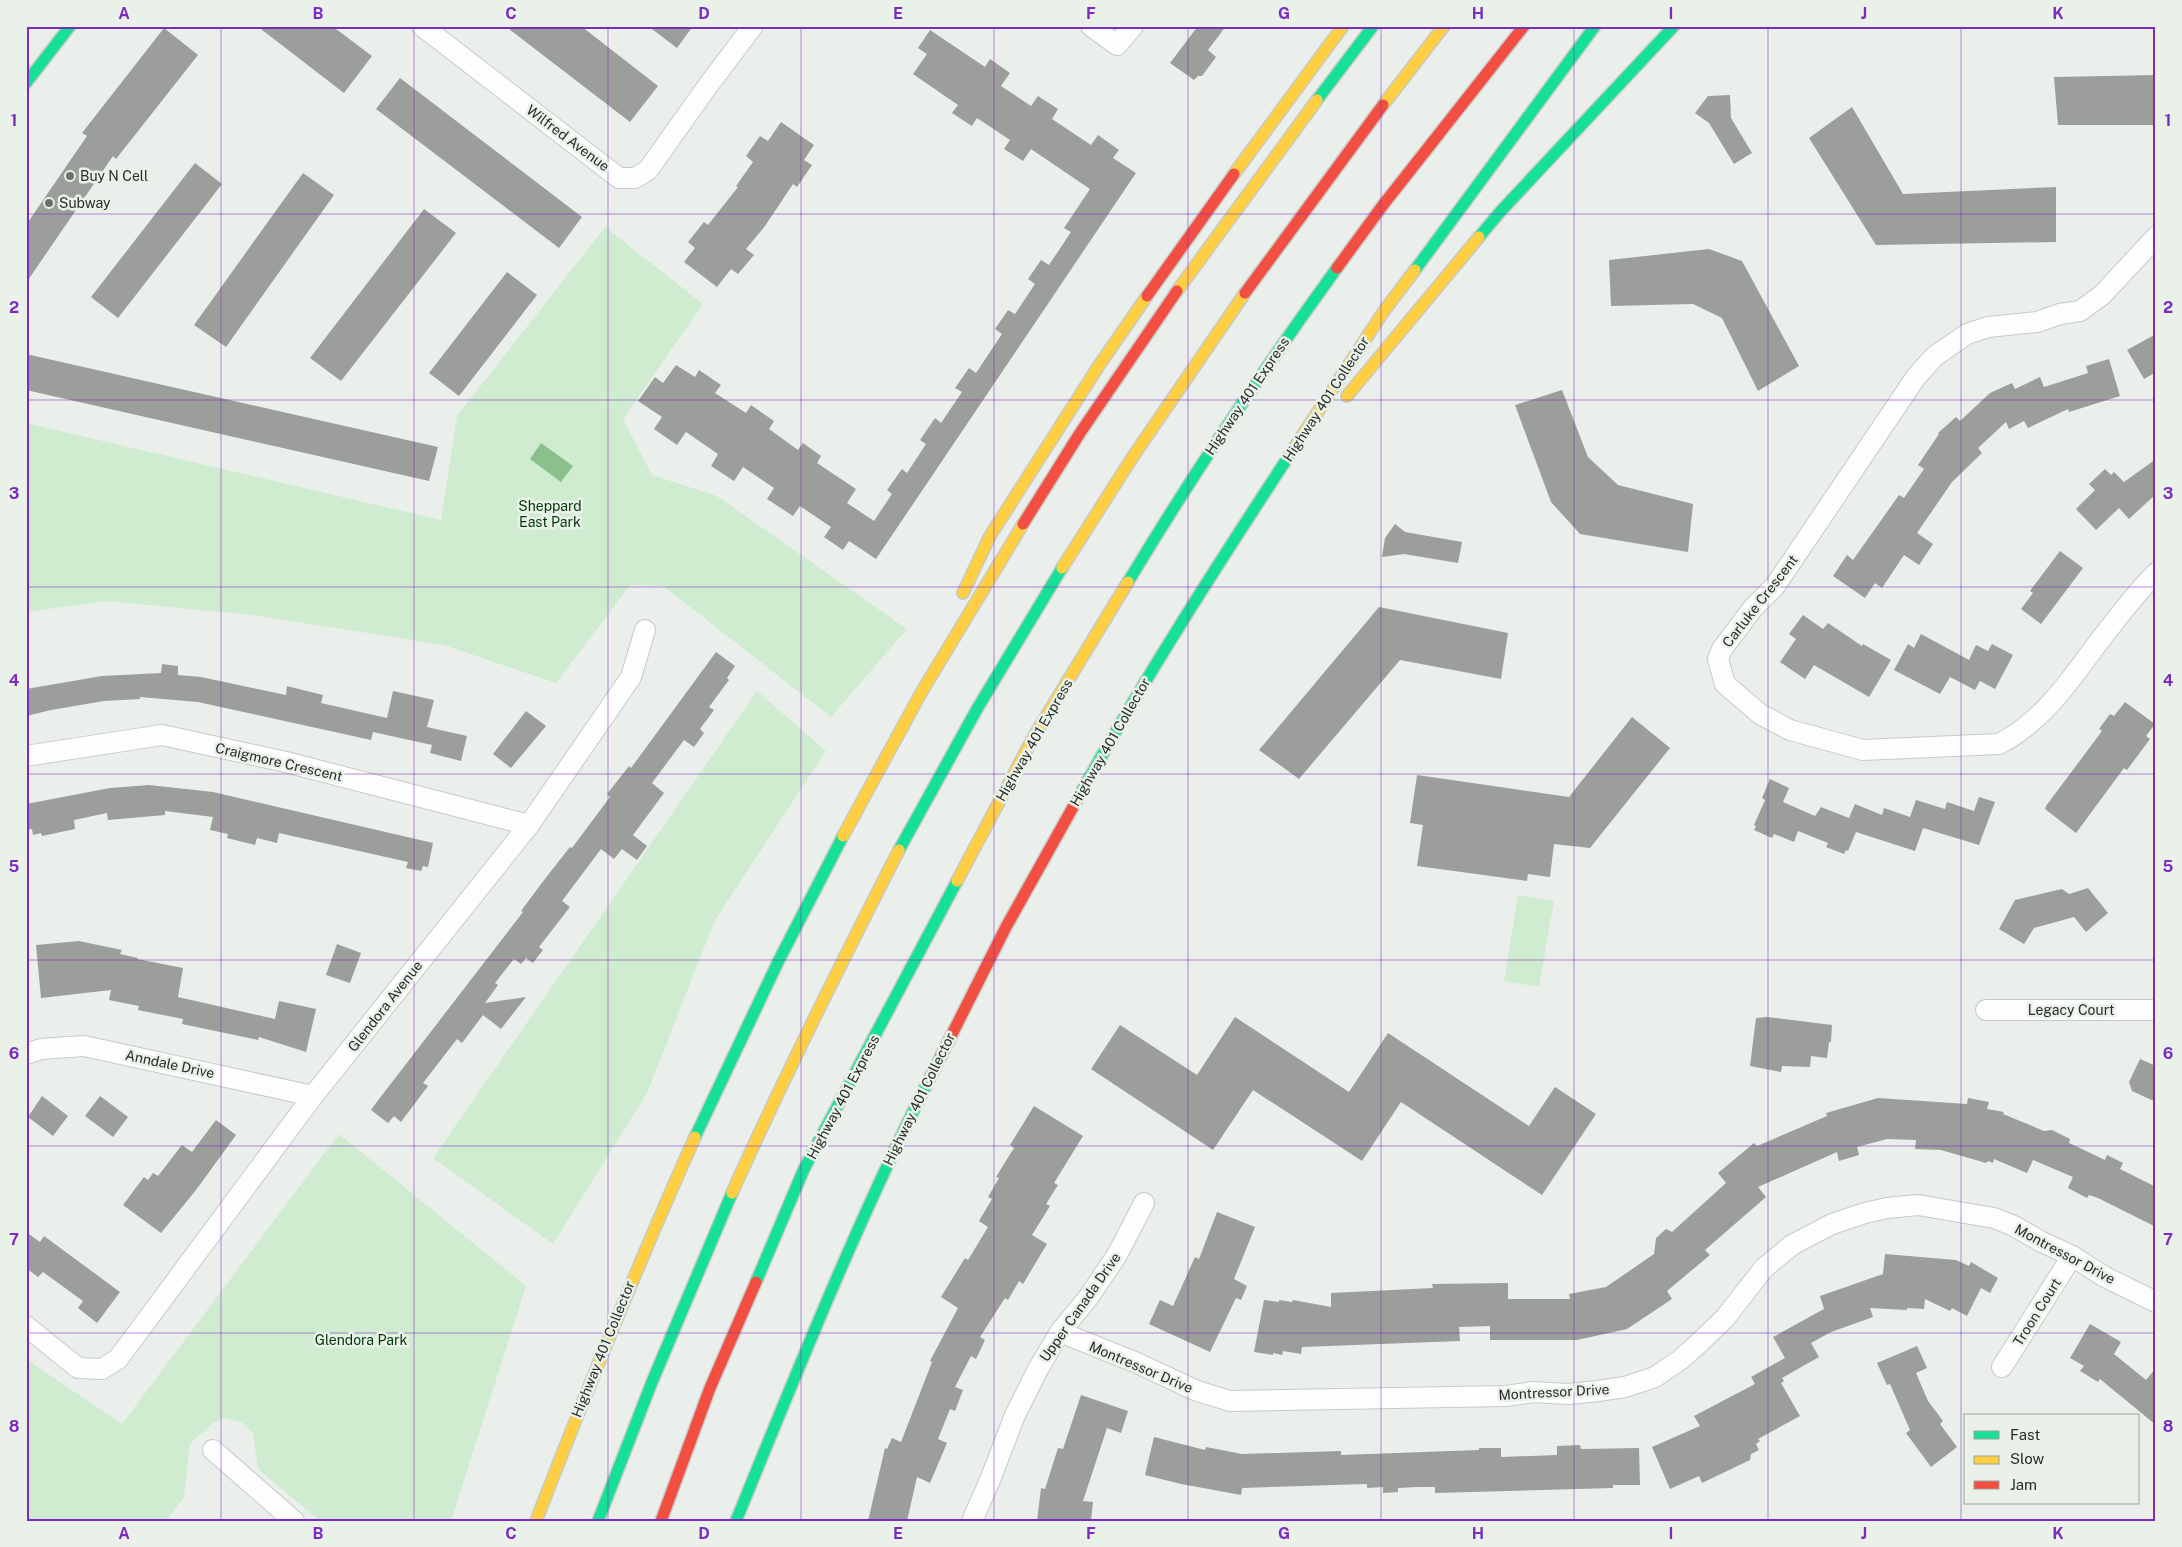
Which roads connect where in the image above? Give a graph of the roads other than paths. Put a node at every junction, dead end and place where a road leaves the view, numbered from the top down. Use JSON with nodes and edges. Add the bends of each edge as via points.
{"nodes":[{"id":1,"x":70,"y":26,"type":"edge"},
{"id":2,"x":422,"y":26,"type":"edge"},
{"id":3,"x":754,"y":26,"type":"edge"},
{"id":4,"x":1091,"y":26,"type":"edge"},
{"id":5,"x":1133,"y":26,"type":"edge"},
{"id":6,"x":1343,"y":26,"type":"edge"},
{"id":7,"x":1372,"y":26,"type":"edge"},
{"id":8,"x":1444,"y":26,"type":"edge"},
{"id":9,"x":1524,"y":26,"type":"edge"},
{"id":10,"x":1595,"y":26,"type":"edge"},
{"id":11,"x":1674,"y":26,"type":"edge"},
{"id":12,"x":26,"y":84,"type":"edge"},
{"id":13,"x":2156,"y":237,"type":"edge"},
{"id":14,"x":1337,"y":408,"type":"dead end"},
{"id":15,"x":1325,"y":423,"type":"dead end"},
{"id":16,"x":1250,"y":515,"type":"junction"},
{"id":17,"x":2156,"y":573,"type":"edge"},
{"id":18,"x":956,"y":608,"type":"dead end"},
{"id":19,"x":948,"y":626,"type":"dead end"},
{"id":20,"x":645,"y":630,"type":"dead end"},
{"id":21,"x":26,"y":756,"type":"edge"},
{"id":22,"x":880,"y":769,"type":"junction"},
{"id":23,"x":529,"y":824,"type":"junction"},
{"id":24,"x":1986,"y":1010,"type":"dead end"},
{"id":25,"x":2156,"y":1010,"type":"edge"},
{"id":26,"x":26,"y":1054,"type":"edge"},
{"id":27,"x":314,"y":1096,"type":"junction"},
{"id":28,"x":1144,"y":1203,"type":"dead end"},
{"id":29,"x":2072,"y":1256,"type":"junction"},
{"id":30,"x":2156,"y":1302,"type":"edge"},
{"id":31,"x":26,"y":1326,"type":"edge"},
{"id":32,"x":1060,"y":1332,"type":"junction"},
{"id":33,"x":2002,"y":1367,"type":"dead end"},
{"id":34,"x":213,"y":1450,"type":"dead end"},
{"id":35,"x":294,"y":1521,"type":"edge"},
{"id":36,"x":536,"y":1521,"type":"edge"},
{"id":37,"x":598,"y":1521,"type":"edge"},
{"id":38,"x":661,"y":1521,"type":"edge"},
{"id":39,"x":736,"y":1521,"type":"edge"},
{"id":40,"x":972,"y":1521,"type":"edge"}],
"edges":[{"from":1,"to":12,"type":"main road"},
{"from":2,"to":3,"type":"street","name":"Wilfred Avenue","via":[[619,178],[635,178],[648,170]]},
{"from":4,"to":5,"type":"street","via":[[1117,45]]},
{"from":6,"to":18,"type":"main road","via":[[1197,224],[1098,367],[990,536]]},
{"from":7,"to":22,"type":"main road","name":"Highway 401 Collector","via":[[1208,247],[1078,436],[994,571]]},
{"from":8,"to":37,"type":"main road","via":[[1289,231],[1172,398],[1062,569],[957,746],[868,912],[772,1105],[674,1327]]},
{"from":9,"to":38,"type":"main road","name":"Highway 401 Express","via":[[1384,205],[1273,356],[1179,496],[1032,738],[804,1169],[710,1388]]},
{"from":10,"to":16,"type":"main road","name":"Highway 401 Collector","via":[[1384,311]]},
{"from":11,"to":14,"type":"main road","via":[[1500,212]]},
{"from":13,"to":17,"type":"street","name":"Carluke Crescent","via":[[2102,295],[2080,311],[2037,322],[1988,327],[1967,334],[1935,356],[1916,377],[1775,586],[1753,608],[1722,649],[1718,659],[1720,672],[1724,684],[1760,714],[1790,730],[1863,750],[1998,744],[2021,731],[2070,682],[2119,615]]},
{"from":15,"to":16,"type":"main road"},
{"from":16,"to":39,"type":"main road","name":"Highway 401 Collector","via":[[1103,752],[958,1019],[864,1214]]},
{"from":19,"to":22,"type":"main road"},
{"from":20,"to":23,"type":"street","name":"Glendora Avenue","via":[[632,677]]},
{"from":21,"to":23,"type":"street","name":"Craigmore Crescent","via":[[162,735],[286,762]]},
{"from":22,"to":36,"type":"main road","name":"Highway 401 Collector","via":[[766,986],[677,1174],[596,1365]]},
{"from":23,"to":27,"type":"street","name":"Glendora Avenue"},
{"from":24,"to":25,"type":"street","name":"Legacy Court"},
{"from":26,"to":27,"type":"street","name":"Anndale Drive","via":[[41,1049],[84,1046]]},
{"from":27,"to":31,"type":"street","name":"Glendora Avenue","via":[[118,1358],[102,1369],[78,1368]]},
{"from":28,"to":32,"type":"street","name":"Upper Canada Drive","via":[[1117,1255]]},
{"from":29,"to":30,"type":"street","name":"Montressor Drive","via":[[2105,1277]]},
{"from":29,"to":32,"type":"street","name":"Montressor Drive","via":[[1994,1218],[1918,1204],[1865,1213],[1832,1224],[1792,1245],[1764,1268],[1730,1312],[1698,1344],[1655,1377],[1626,1387],[1568,1394],[1533,1392],[1506,1396],[1230,1401],[1197,1391]]},
{"from":29,"to":33,"type":"street","name":"Troon Court"},
{"from":32,"to":40,"type":"street","name":"Upper Canada Drive","via":[[1015,1415]]},
{"from":34,"to":35,"type":"street"}]}
